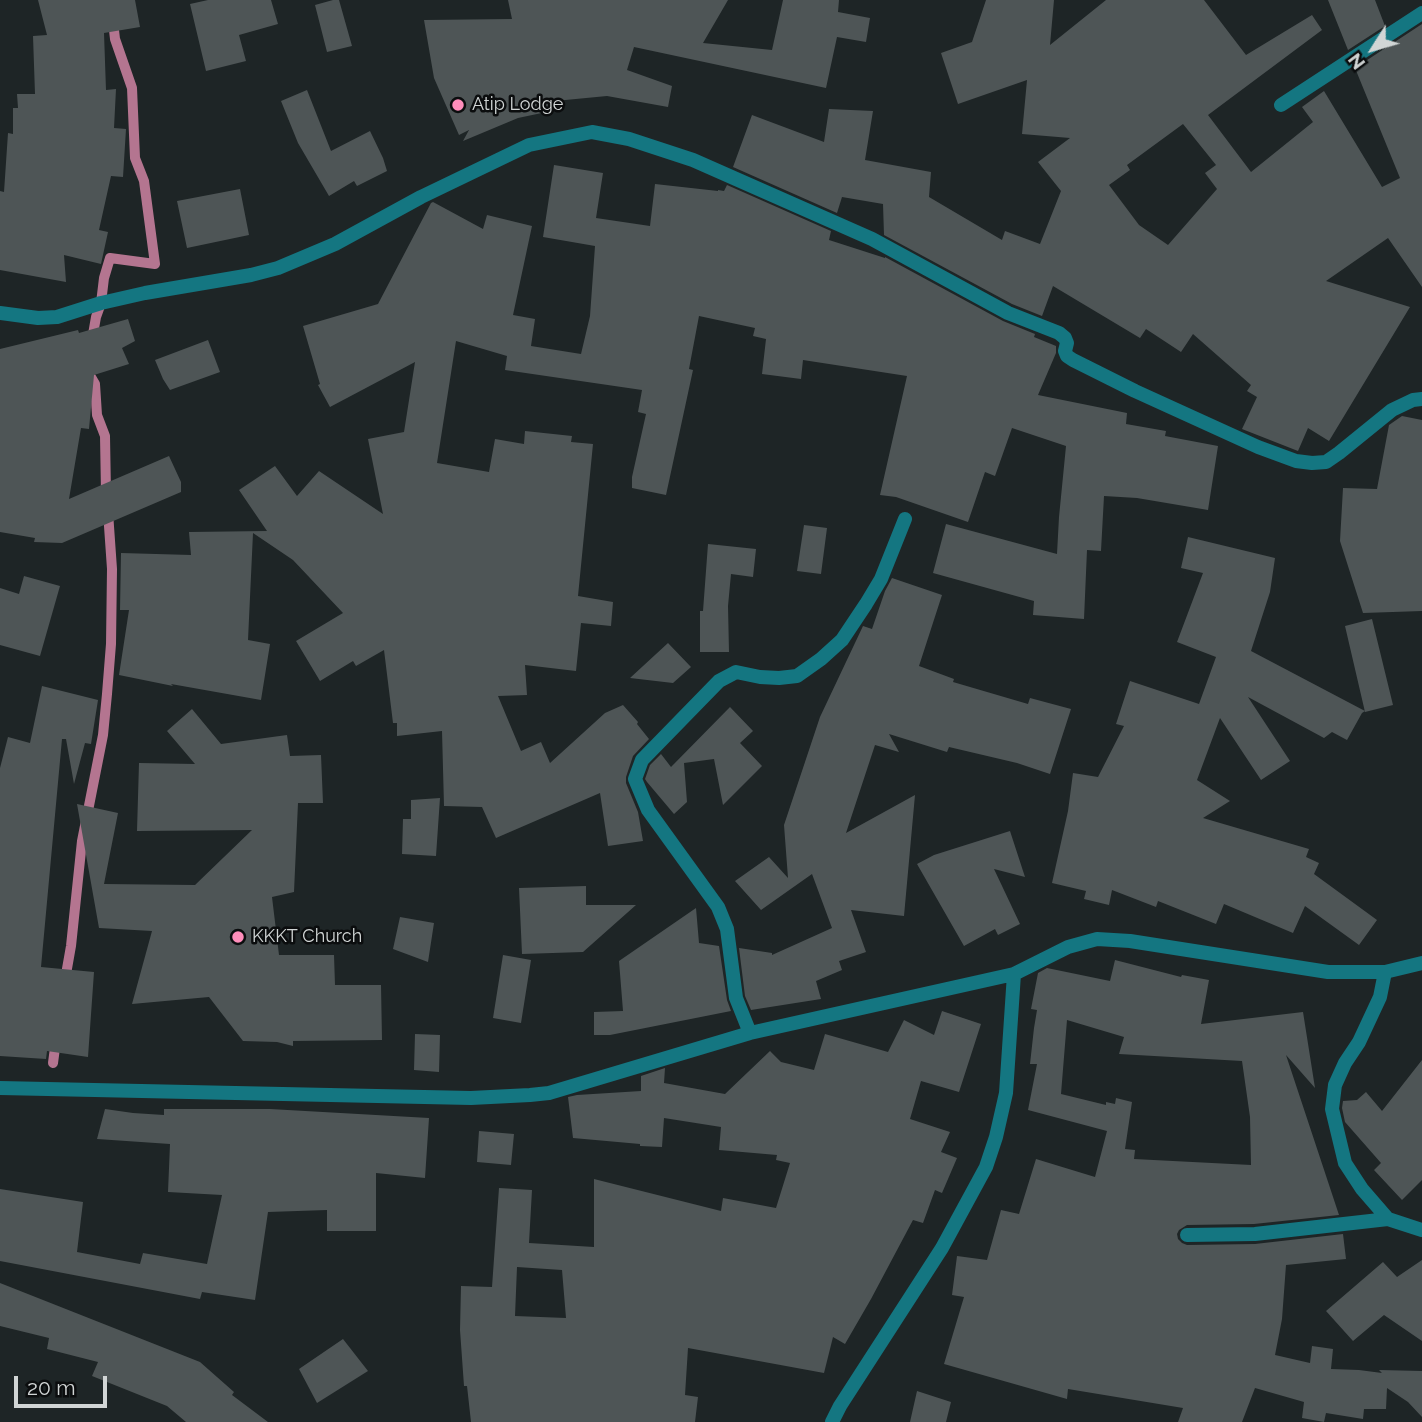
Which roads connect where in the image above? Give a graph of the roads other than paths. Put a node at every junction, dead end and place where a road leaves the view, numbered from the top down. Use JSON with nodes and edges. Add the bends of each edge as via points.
{"nodes":[{"id":1,"x":1422,"y":13,"type":"edge"},
{"id":2,"x":1281,"y":105,"type":"dead end"},
{"id":3,"x":0,"y":313,"type":"edge"},
{"id":4,"x":1422,"y":399,"type":"edge"},
{"id":5,"x":905,"y":519,"type":"dead end"},
{"id":6,"x":1422,"y":963,"type":"edge"},
{"id":7,"x":1385,"y":972,"type":"junction"},
{"id":8,"x":1014,"y":974,"type":"junction"},
{"id":9,"x":750,"y":1034,"type":"junction"},
{"id":10,"x":0,"y":1088,"type":"edge"},
{"id":11,"x":1388,"y":1219,"type":"junction"},
{"id":12,"x":1422,"y":1230,"type":"edge"},
{"id":13,"x":1187,"y":1235,"type":"dead end"},
{"id":14,"x":832,"y":1422,"type":"edge"}],
"edges":[{"from":1,"to":2,"type":"street"},
{"from":3,"to":4,"type":"street","via":[[57,317],[145,293],[278,268],[335,244],[529,145],[592,132],[693,160],[872,239],[1008,313],[1059,333],[1073,360],[1296,461],[1326,462],[1392,410]]},
{"from":5,"to":9,"type":"street","via":[[881,579],[842,640],[797,676],[769,678],[736,672],[719,681],[642,760],[635,779],[648,810],[718,907],[727,929],[736,998]]},
{"from":6,"to":7,"type":"street"},
{"from":7,"to":8,"type":"street","via":[[1328,972],[1097,939],[1068,947]]},
{"from":7,"to":11,"type":"street","via":[[1380,997],[1335,1085],[1332,1109],[1345,1163]]},
{"from":8,"to":9,"type":"street"},
{"from":8,"to":14,"type":"street","via":[[1006,1093],[986,1167],[943,1248]]},
{"from":9,"to":10,"type":"street","via":[[530,1095],[471,1098]]},
{"from":11,"to":12,"type":"street"},
{"from":11,"to":13,"type":"street","via":[[1255,1234]]}]}
